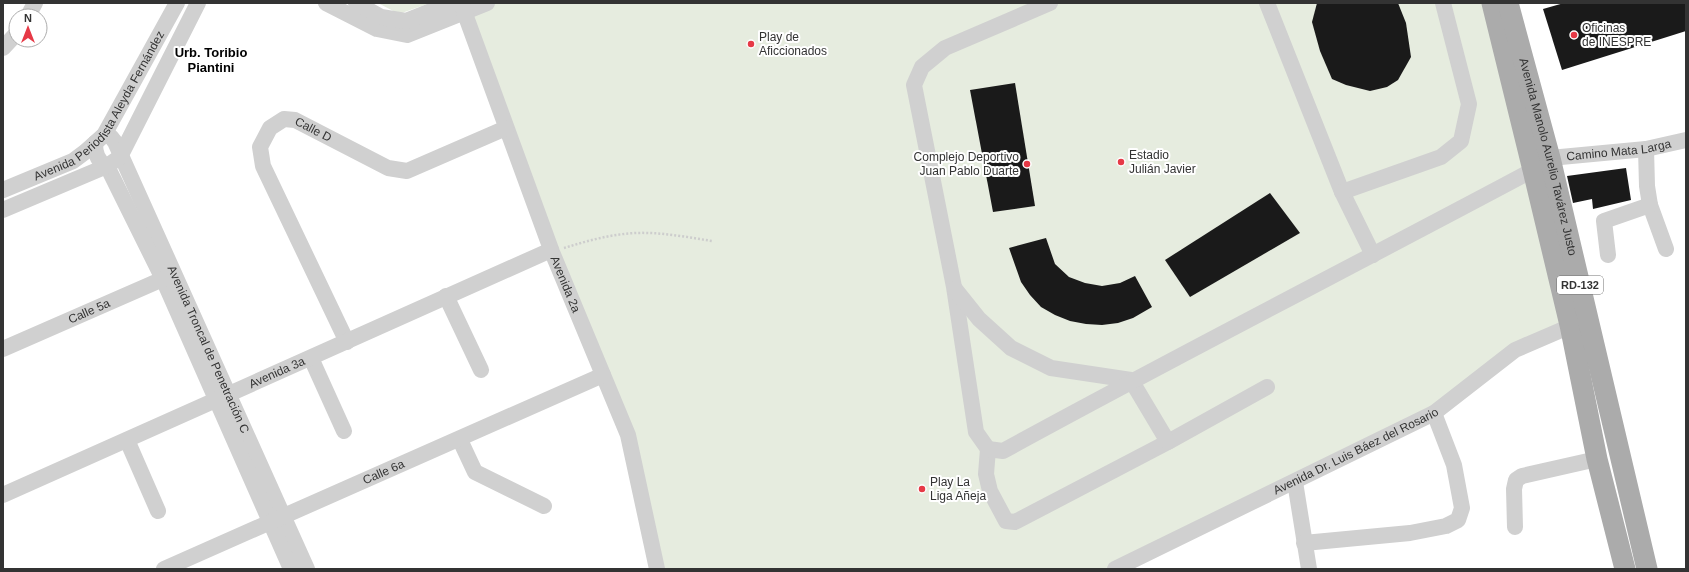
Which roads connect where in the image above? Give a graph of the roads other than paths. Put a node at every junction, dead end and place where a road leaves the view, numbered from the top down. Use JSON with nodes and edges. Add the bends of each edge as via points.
{"nodes":[{"id":1,"x":178,"y":3,"type":"edge"},
{"id":2,"x":198,"y":3,"type":"edge"},
{"id":3,"x":326,"y":3,"type":"edge"},
{"id":4,"x":356,"y":3,"type":"edge"},
{"id":5,"x":451,"y":3,"type":"edge"},
{"id":6,"x":487,"y":3,"type":"edge"},
{"id":7,"x":1050,"y":3,"type":"edge"},
{"id":8,"x":1267,"y":3,"type":"edge"},
{"id":9,"x":1443,"y":3,"type":"edge"},
{"id":10,"x":1492,"y":3,"type":"edge"},
{"id":11,"x":1508,"y":3,"type":"edge"},
{"id":12,"x":463,"y":7,"type":"edge"},
{"id":13,"x":506,"y":128,"type":"junction"},
{"id":14,"x":100,"y":139,"type":"junction"},
{"id":15,"x":1686,"y":140,"type":"edge"},
{"id":16,"x":1646,"y":149,"type":"junction"},
{"id":17,"x":120,"y":157,"type":"junction"},
{"id":18,"x":1550,"y":158,"type":"junction"},
{"id":19,"x":107,"y":166,"type":"junction"},
{"id":20,"x":1533,"y":170,"type":"junction"},
{"id":21,"x":3,"y":190,"type":"edge"},
{"id":22,"x":1342,"y":192,"type":"junction"},
{"id":23,"x":1650,"y":205,"type":"junction"},
{"id":24,"x":3,"y":210,"type":"edge"},
{"id":25,"x":1666,"y":249,"type":"dead end"},
{"id":26,"x":552,"y":251,"type":"junction"},
{"id":27,"x":1373,"y":255,"type":"junction"},
{"id":28,"x":1608,"y":255,"type":"dead end"},
{"id":29,"x":168,"y":277,"type":"junction"},
{"id":30,"x":954,"y":288,"type":"junction"},
{"id":31,"x":446,"y":296,"type":"junction"},
{"id":32,"x":1579,"y":322,"type":"junction"},
{"id":33,"x":347,"y":342,"type":"junction"},
{"id":34,"x":3,"y":349,"type":"edge"},
{"id":35,"x":311,"y":358,"type":"junction"},
{"id":36,"x":481,"y":370,"type":"dead end"},
{"id":37,"x":603,"y":375,"type":"junction"},
{"id":38,"x":1131,"y":380,"type":"junction"},
{"id":39,"x":1267,"y":387,"type":"dead end"},
{"id":40,"x":222,"y":397,"type":"junction"},
{"id":41,"x":1434,"y":414,"type":"junction"},
{"id":42,"x":344,"y":431,"type":"dead end"},
{"id":43,"x":127,"y":440,"type":"junction"},
{"id":44,"x":460,"y":440,"type":"junction"},
{"id":45,"x":1168,"y":442,"type":"junction"},
{"id":46,"x":988,"y":449,"type":"junction"},
{"id":47,"x":1597,"y":459,"type":"junction"},
{"id":48,"x":1295,"y":482,"type":"junction"},
{"id":49,"x":3,"y":495,"type":"edge"},
{"id":50,"x":544,"y":506,"type":"dead end"},
{"id":51,"x":158,"y":511,"type":"dead end"},
{"id":52,"x":277,"y":519,"type":"junction"},
{"id":53,"x":1515,"y":527,"type":"dead end"},
{"id":54,"x":1304,"y":543,"type":"junction"},
{"id":55,"x":164,"y":569,"type":"edge"},
{"id":56,"x":291,"y":569,"type":"edge"},
{"id":57,"x":307,"y":569,"type":"edge"},
{"id":58,"x":657,"y":569,"type":"edge"},
{"id":59,"x":1115,"y":569,"type":"edge"},
{"id":60,"x":1308,"y":569,"type":"edge"},
{"id":61,"x":1625,"y":569,"type":"edge"},
{"id":62,"x":1647,"y":569,"type":"edge"}],
"edges":[{"from":1,"to":14,"type":"street","name":"Avenida Periodista Aleyda Fernández"},
{"from":2,"to":17,"type":"street","name":"Avenida Periodista Aleyda Fernández"},
{"from":3,"to":12,"type":"street","via":[[377,29],[407,35]]},
{"from":4,"to":5,"type":"street","via":[[381,17],[406,21]]},
{"from":6,"to":12,"type":"street"},
{"from":7,"to":30,"type":"street","via":[[946,48],[922,67],[914,85]]},
{"from":8,"to":22,"type":"street"},
{"from":9,"to":22,"type":"street","via":[[1469,104],[1461,141],[1441,157]]},
{"from":10,"to":20,"type":"main road","name":"Avenida Manolo Aurelio Tavárez Justo","number":"RD-132"},
{"from":11,"to":18,"type":"main road","name":"Avenida Manolo Aurelio Tavárez Justo","number":"RD-132"},
{"from":12,"to":13,"type":"street","name":"Avenida 2a"},
{"from":13,"to":26,"type":"street","name":"Avenida 2a"},
{"from":13,"to":33,"type":"street","name":"Calle D","via":[[407,172],[388,168],[295,120],[284,119],[270,128],[260,147],[263,166]]},
{"from":14,"to":17,"type":"street","name":"Avenida Troncal de Penetración C","via":[[107,134],[115,142]]},
{"from":14,"to":19,"type":"street","name":"Avenida Troncal de Penetración C","via":[[97,156],[102,164]]},
{"from":14,"to":21,"type":"street","name":"Avenida Periodista Aleyda Fernández","via":[[73,161]]},
{"from":15,"to":16,"type":"street","name":"Camino Mata Larga"},
{"from":16,"to":18,"type":"street","name":"Camino Mata Larga"},
{"from":16,"to":23,"type":"street"},
{"from":17,"to":19,"type":"street","name":"Avenida Periodista Aleyda Fernández"},
{"from":17,"to":29,"type":"street","name":"Avenida Troncal de Penetración C"},
{"from":18,"to":20,"type":"street"},
{"from":18,"to":32,"type":"main road","name":"Avenida Manolo Aurelio Tavárez Justo","number":"RD-132"},
{"from":19,"to":24,"type":"street","name":"Avenida Periodista Aleyda Fernández"},
{"from":19,"to":29,"type":"street","name":"Avenida Troncal de Penetración C"},
{"from":20,"to":27,"type":"street"},
{"from":20,"to":32,"type":"main road","name":"Avenida Manolo Aurelio Tavárez Justo","number":"RD-132"},
{"from":22,"to":27,"type":"street"},
{"from":23,"to":25,"type":"street"},
{"from":23,"to":28,"type":"street","via":[[1604,221]]},
{"from":26,"to":31,"type":"street","name":"Avenida 3a"},
{"from":26,"to":37,"type":"street","name":"Avenida 2a"},
{"from":27,"to":38,"type":"street"},
{"from":29,"to":34,"type":"street","name":"Calle 5a"},
{"from":29,"to":40,"type":"street","name":"Avenida Troncal de Penetración C"},
{"from":30,"to":38,"type":"street","via":[[979,319],[1011,348],[1051,368]]},
{"from":30,"to":46,"type":"street","via":[[976,432]]},
{"from":31,"to":33,"type":"street","name":"Avenida 3a"},
{"from":31,"to":36,"type":"street"},
{"from":32,"to":41,"type":"street","name":"Avenida Dr. Luis Báez del Rosario","via":[[1515,350]]},
{"from":32,"to":47,"type":"main road","name":"Avenida Manolo Aurelio Tavárez Justo","number":"RD-132"},
{"from":32,"to":62,"type":"main road","name":"Avenida Manolo Aurelio Tavárez Justo","number":"RD-132"},
{"from":33,"to":35,"type":"street","name":"Avenida 3a"},
{"from":35,"to":40,"type":"street","name":"Avenida 3a"},
{"from":35,"to":42,"type":"street"},
{"from":37,"to":44,"type":"street","name":"Calle 6a"},
{"from":37,"to":58,"type":"street","name":"Avenida 2a","via":[[628,435]]},
{"from":38,"to":45,"type":"street"},
{"from":38,"to":46,"type":"street","via":[[1003,451]]},
{"from":39,"to":45,"type":"street"},
{"from":40,"to":43,"type":"street","name":"Avenida 3a"},
{"from":40,"to":52,"type":"street","name":"Avenida Troncal de Penetración C"},
{"from":41,"to":48,"type":"street","name":"Avenida Dr. Luis Báez del Rosario"},
{"from":41,"to":54,"type":"street","via":[[1454,465],[1462,508],[1458,520],[1446,526],[1410,533]]},
{"from":43,"to":49,"type":"street","name":"Avenida 3a"},
{"from":43,"to":51,"type":"street"},
{"from":44,"to":50,"type":"street","via":[[475,472]]},
{"from":44,"to":52,"type":"street","name":"Calle 6a"},
{"from":45,"to":46,"type":"street","via":[[1010,523],[1006,521],[990,491],[986,474]]},
{"from":47,"to":53,"type":"street","via":[[1522,476],[1516,480]]},
{"from":47,"to":61,"type":"main road","name":"Avenida Manolo Aurelio Tavárez Justo","number":"RD-132"},
{"from":48,"to":54,"type":"street"},
{"from":48,"to":59,"type":"street","name":"Avenida Dr. Luis Báez del Rosario"},
{"from":52,"to":55,"type":"street","name":"Calle 6a"},
{"from":52,"to":56,"type":"street","name":"Avenida Troncal de Penetración C"},
{"from":52,"to":57,"type":"street","name":"Avenida Troncal de Penetración C"},
{"from":54,"to":60,"type":"street"}]}
